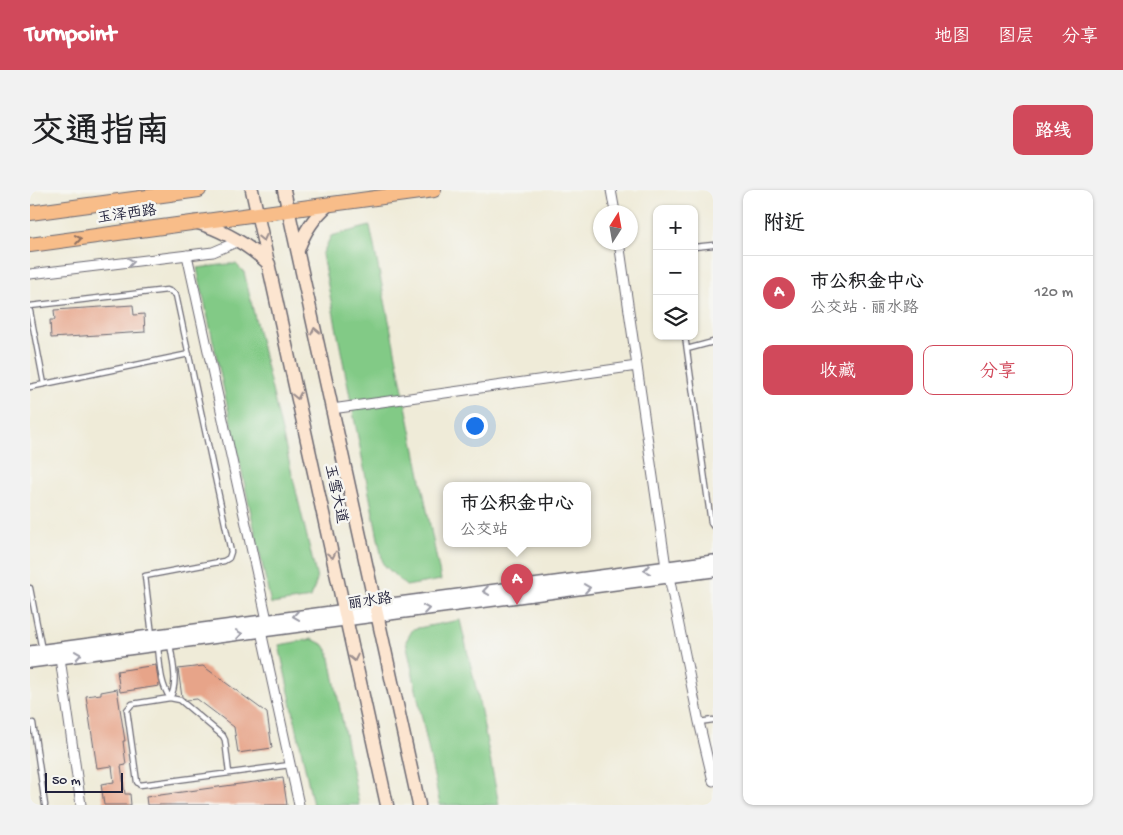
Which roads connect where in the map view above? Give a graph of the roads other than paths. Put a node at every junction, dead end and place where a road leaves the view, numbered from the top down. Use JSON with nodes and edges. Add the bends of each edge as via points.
{"nodes":[{"id":1,"x":199,"y":190,"type":"edge"},
{"id":2,"x":252,"y":190,"type":"edge"},
{"id":3,"x":284,"y":190,"type":"edge"},
{"id":4,"x":434,"y":190,"type":"edge"},
{"id":5,"x":612,"y":190,"type":"edge"},
{"id":6,"x":329,"y":204,"type":"junction"},
{"id":7,"x":614,"y":205,"type":"edge"},
{"id":8,"x":289,"y":210,"type":"junction"},
{"id":9,"x":30,"y":213,"type":"edge"},
{"id":10,"x":257,"y":214,"type":"junction"},
{"id":11,"x":194,"y":222,"type":"junction"},
{"id":12,"x":239,"y":241,"type":"junction"},
{"id":13,"x":30,"y":245,"type":"edge"},
{"id":14,"x":713,"y":245,"type":"edge"},
{"id":15,"x":698,"y":247,"type":"edge"},
{"id":16,"x":298,"y":250,"type":"junction"},
{"id":17,"x":620,"y":250,"type":"edge"},
{"id":18,"x":187,"y":255,"type":"junction"},
{"id":19,"x":269,"y":264,"type":"junction"},
{"id":20,"x":30,"y":274,"type":"edge"},
{"id":21,"x":30,"y":306,"type":"edge"},
{"id":22,"x":30,"y":311,"type":"edge"},
{"id":23,"x":686,"y":340,"type":"edge"},
{"id":24,"x":713,"y":342,"type":"edge"},
{"id":25,"x":687,"y":349,"type":"junction"},
{"id":26,"x":189,"y":354,"type":"junction"},
{"id":27,"x":637,"y":366,"type":"junction"},
{"id":28,"x":44,"y":384,"type":"junction"},
{"id":29,"x":30,"y":386,"type":"edge"},
{"id":30,"x":332,"y":409,"type":"junction"},
{"id":31,"x":713,"y":526,"type":"edge"},
{"id":32,"x":713,"y":561,"type":"edge"},
{"id":33,"x":713,"y":571,"type":"edge"},
{"id":34,"x":668,"y":572,"type":"junction"},
{"id":35,"x":30,"y":588,"type":"edge"},
{"id":36,"x":376,"y":611,"type":"junction"},
{"id":37,"x":345,"y":615,"type":"junction"},
{"id":38,"x":268,"y":620,"type":"junction"},
{"id":39,"x":261,"y":631,"type":"junction"},
{"id":40,"x":155,"y":640,"type":"junction"},
{"id":41,"x":170,"y":643,"type":"junction"},
{"id":42,"x":42,"y":650,"type":"junction"},
{"id":43,"x":30,"y":652,"type":"edge"},
{"id":44,"x":60,"y":658,"type":"junction"},
{"id":45,"x":30,"y":662,"type":"edge"},
{"id":46,"x":170,"y":698,"type":"junction"},
{"id":47,"x":713,"y":720,"type":"edge"},
{"id":48,"x":699,"y":722,"type":"junction"},
{"id":49,"x":30,"y":724,"type":"edge"},
{"id":50,"x":290,"y":765,"type":"junction"},
{"id":51,"x":711,"y":767,"type":"edge"},
{"id":52,"x":229,"y":773,"type":"junction"},
{"id":53,"x":713,"y":781,"type":"edge"},
{"id":54,"x":45,"y":805,"type":"edge"},
{"id":55,"x":81,"y":805,"type":"edge"},
{"id":56,"x":299,"y":805,"type":"edge"},
{"id":57,"x":387,"y":805,"type":"edge"},
{"id":58,"x":419,"y":805,"type":"edge"}],
"edges":[{"from":1,"to":9,"type":"main road","name":"玉泽西路"},
{"from":2,"to":10,"type":"main road","name":"玉雪大道"},
{"from":3,"to":8,"type":"main road","name":"玉雪大道"},
{"from":4,"to":6,"type":"main road","name":"玉泽西路"},
{"from":5,"to":7,"type":"street"},
{"from":6,"to":8,"type":"main road","name":"玉泽西路"},
{"from":6,"to":16,"type":"main road","via":[[310,224]]},
{"from":8,"to":10,"type":"main road","name":"玉泽西路"},
{"from":8,"to":16,"type":"main road","name":"玉雪大道"},
{"from":10,"to":11,"type":"main road","name":"玉泽西路"},
{"from":10,"to":19,"type":"main road","name":"玉雪大道","one_way":true},
{"from":11,"to":12,"type":"main road"},
{"from":13,"to":11,"type":"main road","name":"玉泽西路","one_way":true},
{"from":12,"to":18,"type":"street","via":[[213,252]]},
{"from":12,"to":19,"type":"main road"},
{"from":14,"to":15,"type":"lane"},
{"from":30,"to":16,"type":"main road","name":"玉雪大道","one_way":true},
{"from":17,"to":27,"type":"street"},
{"from":20,"to":18,"type":"street","one_way":true},
{"from":18,"to":38,"type":"street"},
{"from":19,"to":37,"type":"main road","name":"玉雪大道","one_way":true},
{"from":21,"to":26,"type":"lane","via":[[167,290],[176,295]]},
{"from":22,"to":28,"type":"lane"},
{"from":23,"to":25,"type":"lane"},
{"from":24,"to":25,"type":"lane"},
{"from":25,"to":31,"type":"lane"},
{"from":26,"to":28,"type":"lane"},
{"from":26,"to":40,"type":"lane","via":[[231,552],[224,561],[145,576]]},
{"from":27,"to":30,"type":"street"},
{"from":27,"to":34,"type":"street"},
{"from":28,"to":29,"type":"lane"},
{"from":30,"to":36,"type":"main road","name":"玉雪大道"},
{"from":32,"to":34,"type":"street","name":"丽水路"},
{"from":33,"to":34,"type":"street","name":"丽水路"},
{"from":34,"to":36,"type":"street","name":"丽水路"},
{"from":34,"to":48,"type":"street"},
{"from":35,"to":42,"type":"lane"},
{"from":36,"to":37,"type":"street","name":"丽水路"},
{"from":36,"to":58,"type":"main road","name":"玉雪大道"},
{"from":37,"to":38,"type":"street","name":"丽水路","one_way":true},
{"from":37,"to":39,"type":"street","name":"丽水路"},
{"from":37,"to":57,"type":"main road","name":"玉雪大道","one_way":true},
{"from":38,"to":40,"type":"street","name":"丽水路"},
{"from":41,"to":39,"type":"street","name":"丽水路","one_way":true},
{"from":39,"to":50,"type":"street"},
{"from":40,"to":41,"type":"street","name":"丽水路"},
{"from":40,"to":42,"type":"street","name":"丽水路"},
{"from":44,"to":40,"type":"street","name":"丽水路","one_way":true},
{"from":40,"to":46,"type":"lane","via":[[165,690]]},
{"from":41,"to":46,"type":"lane","via":[[175,680]]},
{"from":42,"to":43,"type":"street","name":"丽水路"},
{"from":44,"to":45,"type":"street","name":"丽水路"},
{"from":44,"to":55,"type":"street"},
{"from":46,"to":52,"type":"lane","via":[[180,700],[222,734]]},
{"from":46,"to":52,"type":"lane","via":[[132,704],[127,710],[137,782],[140,785]]},
{"from":47,"to":48,"type":"lane"},
{"from":48,"to":51,"type":"street"},
{"from":49,"to":54,"type":"lane","via":[[34,723]]},
{"from":50,"to":52,"type":"lane"},
{"from":50,"to":56,"type":"street"},
{"from":51,"to":53,"type":"street"}]}
